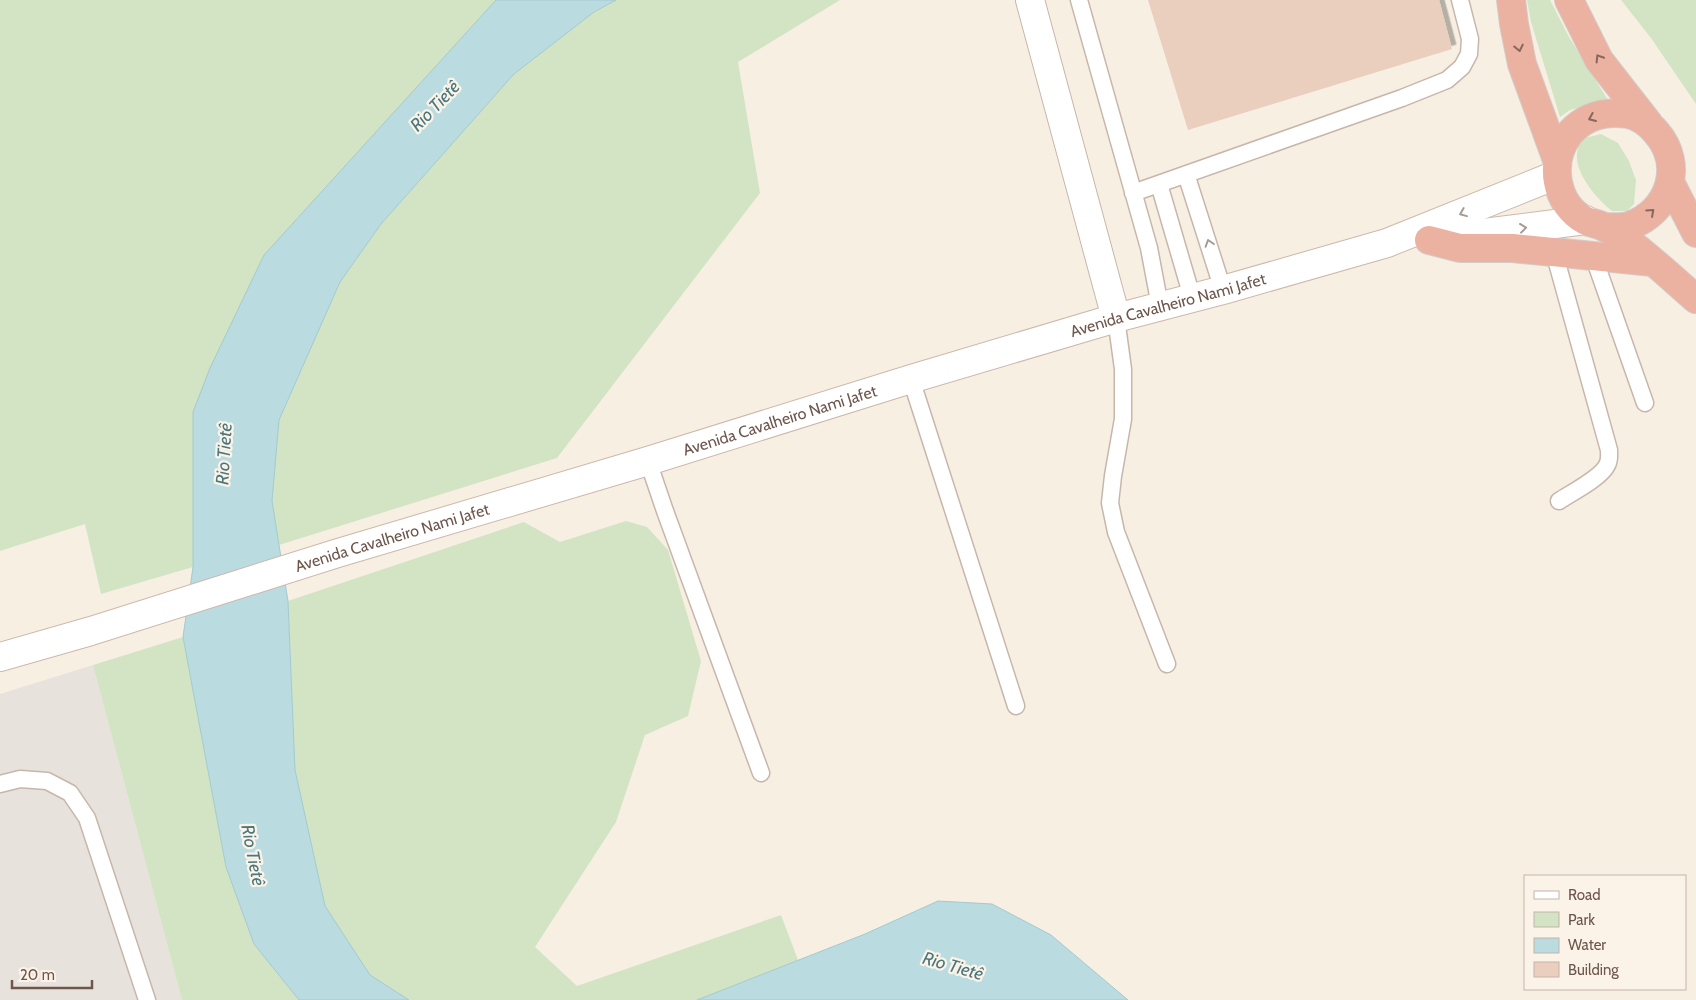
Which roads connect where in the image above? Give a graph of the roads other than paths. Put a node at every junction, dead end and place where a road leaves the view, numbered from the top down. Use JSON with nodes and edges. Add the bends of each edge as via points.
{"nodes":[{"id":1,"x":1030,"y":0,"type":"edge"},
{"id":2,"x":1079,"y":0,"type":"edge"},
{"id":3,"x":1460,"y":0,"type":"edge"},
{"id":4,"x":1511,"y":0,"type":"edge"},
{"id":5,"x":1569,"y":0,"type":"edge"},
{"id":6,"x":1650,"y":125,"type":"junction"},
{"id":7,"x":1557,"y":168,"type":"junction"},
{"id":8,"x":1186,"y":174,"type":"junction"},
{"id":9,"x":1670,"y":182,"type":"junction"},
{"id":10,"x":1159,"y":184,"type":"junction"},
{"id":11,"x":1134,"y":193,"type":"junction"},
{"id":12,"x":1596,"y":224,"type":"junction"},
{"id":13,"x":1696,"y":233,"type":"edge"},
{"id":14,"x":1429,"y":240,"type":"junction"},
{"id":15,"x":1387,"y":243,"type":"junction"},
{"id":16,"x":1554,"y":252,"type":"junction"},
{"id":17,"x":1593,"y":255,"type":"junction"},
{"id":18,"x":1653,"y":262,"type":"junction"},
{"id":19,"x":1223,"y":290,"type":"junction"},
{"id":20,"x":1192,"y":297,"type":"junction"},
{"id":21,"x":1696,"y":299,"type":"edge"},
{"id":22,"x":1160,"y":306,"type":"junction"},
{"id":23,"x":1116,"y":318,"type":"junction"},
{"id":24,"x":911,"y":379,"type":"junction"},
{"id":25,"x":1645,"y":403,"type":"dead end"},
{"id":26,"x":648,"y":461,"type":"junction"},
{"id":27,"x":1559,"y":500,"type":"dead end"},
{"id":28,"x":0,"y":657,"type":"edge"},
{"id":29,"x":1168,"y":664,"type":"dead end"},
{"id":30,"x":1016,"y":706,"type":"dead end"},
{"id":31,"x":760,"y":773,"type":"dead end"},
{"id":32,"x":0,"y":784,"type":"edge"},
{"id":33,"x":147,"y":1000,"type":"edge"}],
"edges":[{"from":1,"to":23,"type":"main road"},
{"from":2,"to":11,"type":"lane"},
{"from":3,"to":8,"type":"lane","via":[[1470,39],[1469,54],[1462,67],[1447,80]]},
{"from":4,"to":7,"type":"highway","one_way":true,"via":[[1522,64]]},
{"from":6,"to":5,"type":"highway","one_way":true,"via":[[1599,60]]},
{"from":6,"to":7,"type":"highway","one_way":true,"via":[[1632,115],[1613,112],[1593,116],[1576,126],[1563,141]]},
{"from":6,"to":9,"type":"highway","via":[[1669,153],[1672,167]]},
{"from":7,"to":12,"type":"highway","via":[[1561,193],[1571,209]]},
{"from":7,"to":15,"type":"main road","name":"Avenida Cavalheiro Nami Jafet","one_way":true},
{"from":8,"to":10,"type":"lane"},
{"from":19,"to":8,"type":"lane","one_way":true},
{"from":12,"to":9,"type":"highway","one_way":true,"via":[[1628,226],[1647,217],[1662,201]]},
{"from":9,"to":13,"type":"highway"},
{"from":10,"to":11,"type":"lane"},
{"from":10,"to":20,"type":"lane"},
{"from":11,"to":22,"type":"lane"},
{"from":14,"to":12,"type":"main road","one_way":true},
{"from":12,"to":18,"type":"highway"},
{"from":14,"to":15,"type":"main road"},
{"from":14,"to":16,"type":"highway","via":[[1460,248]]},
{"from":15,"to":19,"type":"main road","name":"Avenida Cavalheiro Nami Jafet"},
{"from":16,"to":17,"type":"highway"},
{"from":16,"to":27,"type":"lane","via":[[1609,450],[1607,466],[1602,473]]},
{"from":17,"to":18,"type":"highway"},
{"from":17,"to":25,"type":"lane"},
{"from":18,"to":21,"type":"highway"},
{"from":19,"to":20,"type":"main road","name":"Avenida Cavalheiro Nami Jafet"},
{"from":20,"to":22,"type":"main road","name":"Avenida Cavalheiro Nami Jafet"},
{"from":22,"to":23,"type":"main road","name":"Avenida Cavalheiro Nami Jafet"},
{"from":23,"to":24,"type":"main road","name":"Avenida Cavalheiro Nami Jafet"},
{"from":23,"to":29,"type":"lane","via":[[1123,369],[1123,419],[1110,503],[1116,532]]},
{"from":24,"to":26,"type":"main road","name":"Avenida Cavalheiro Nami Jafet"},
{"from":24,"to":30,"type":"lane"},
{"from":26,"to":28,"type":"main road","name":"Avenida Cavalheiro Nami Jafet"},
{"from":26,"to":31,"type":"lane"},
{"from":32,"to":33,"type":"lane","via":[[20,779],[47,781],[70,793],[86,818]]}]}
